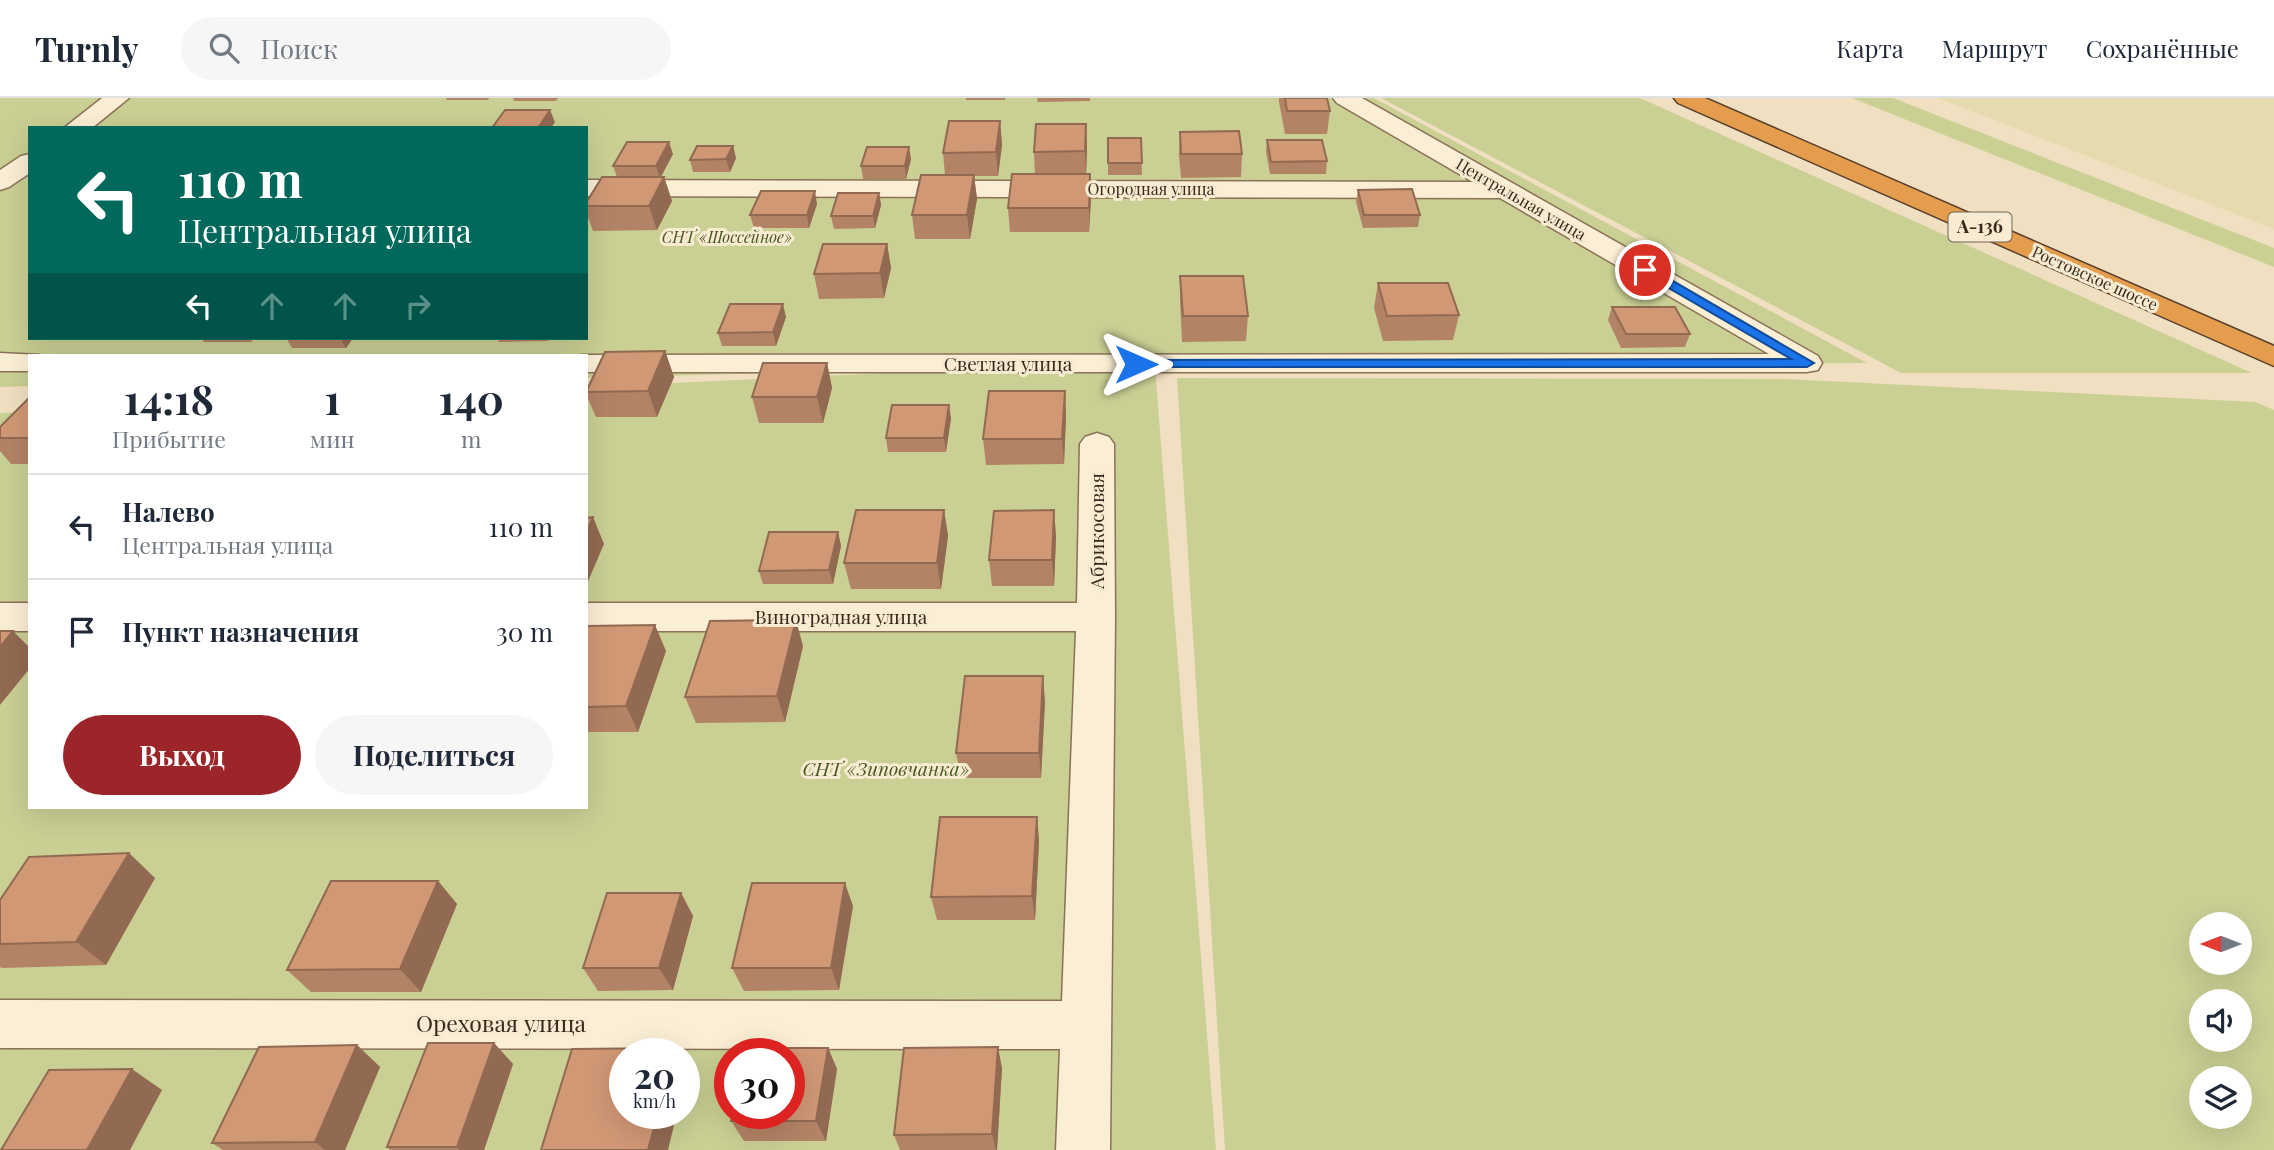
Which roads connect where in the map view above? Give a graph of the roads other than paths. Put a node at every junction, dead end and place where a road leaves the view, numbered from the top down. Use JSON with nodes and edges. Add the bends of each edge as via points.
{"nodes":[{"id":1,"x":117,"y":98,"type":"edge"},
{"id":2,"x":1345,"y":98,"type":"edge"},
{"id":3,"x":1686,"y":98,"type":"edge"},
{"id":4,"x":1729,"y":98,"type":"edge"},
{"id":5,"x":79,"y":126,"type":"edge"},
{"id":6,"x":28,"y":163,"type":"edge"},
{"id":7,"x":0,"y":184,"type":"edge"},
{"id":8,"x":28,"y":187,"type":"edge"},
{"id":9,"x":588,"y":188,"type":"edge"},
{"id":10,"x":1505,"y":190,"type":"junction"},
{"id":11,"x":2274,"y":332,"type":"edge"},
{"id":12,"x":2274,"y":357,"type":"edge"},
{"id":13,"x":0,"y":362,"type":"edge"},
{"id":14,"x":28,"y":362,"type":"edge"},
{"id":15,"x":588,"y":363,"type":"edge"},
{"id":16,"x":1807,"y":363,"type":"joint"},
{"id":17,"x":1097,"y":444,"type":"dead end"},
{"id":18,"x":0,"y":617,"type":"edge"},
{"id":19,"x":28,"y":617,"type":"edge"},
{"id":20,"x":588,"y":617,"type":"edge"},
{"id":21,"x":1096,"y":617,"type":"junction"},
{"id":22,"x":0,"y":1024,"type":"edge"},
{"id":23,"x":1086,"y":1025,"type":"junction"},
{"id":24,"x":1083,"y":1150,"type":"edge"}],
"edges":[{"from":1,"to":5,"type":"street"},
{"from":2,"to":10,"type":"street","name":"Центральная улица"},
{"from":3,"to":12,"type":"highway","name":"Ростовское шоссе","number":"А-136"},
{"from":4,"to":11,"type":"highway","name":"Ростовское шоссе","number":"А-136"},
{"from":6,"to":7,"type":"street"},
{"from":7,"to":8,"type":"street"},
{"from":9,"to":10,"type":"street","name":"Огородная улица"},
{"from":10,"to":16,"type":"street","name":"Центральная улица"},
{"from":13,"to":14,"type":"street"},
{"from":15,"to":16,"type":"street","name":"Светлая улица"},
{"from":17,"to":21,"type":"street","name":"Абрикосовая"},
{"from":18,"to":19,"type":"street"},
{"from":20,"to":21,"type":"street","name":"Виноградная улица"},
{"from":21,"to":23,"type":"street","name":"Абрикосовая"},
{"from":22,"to":23,"type":"street","name":"Ореховая улица"},
{"from":23,"to":24,"type":"street","name":"Абрикосовая"}]}
